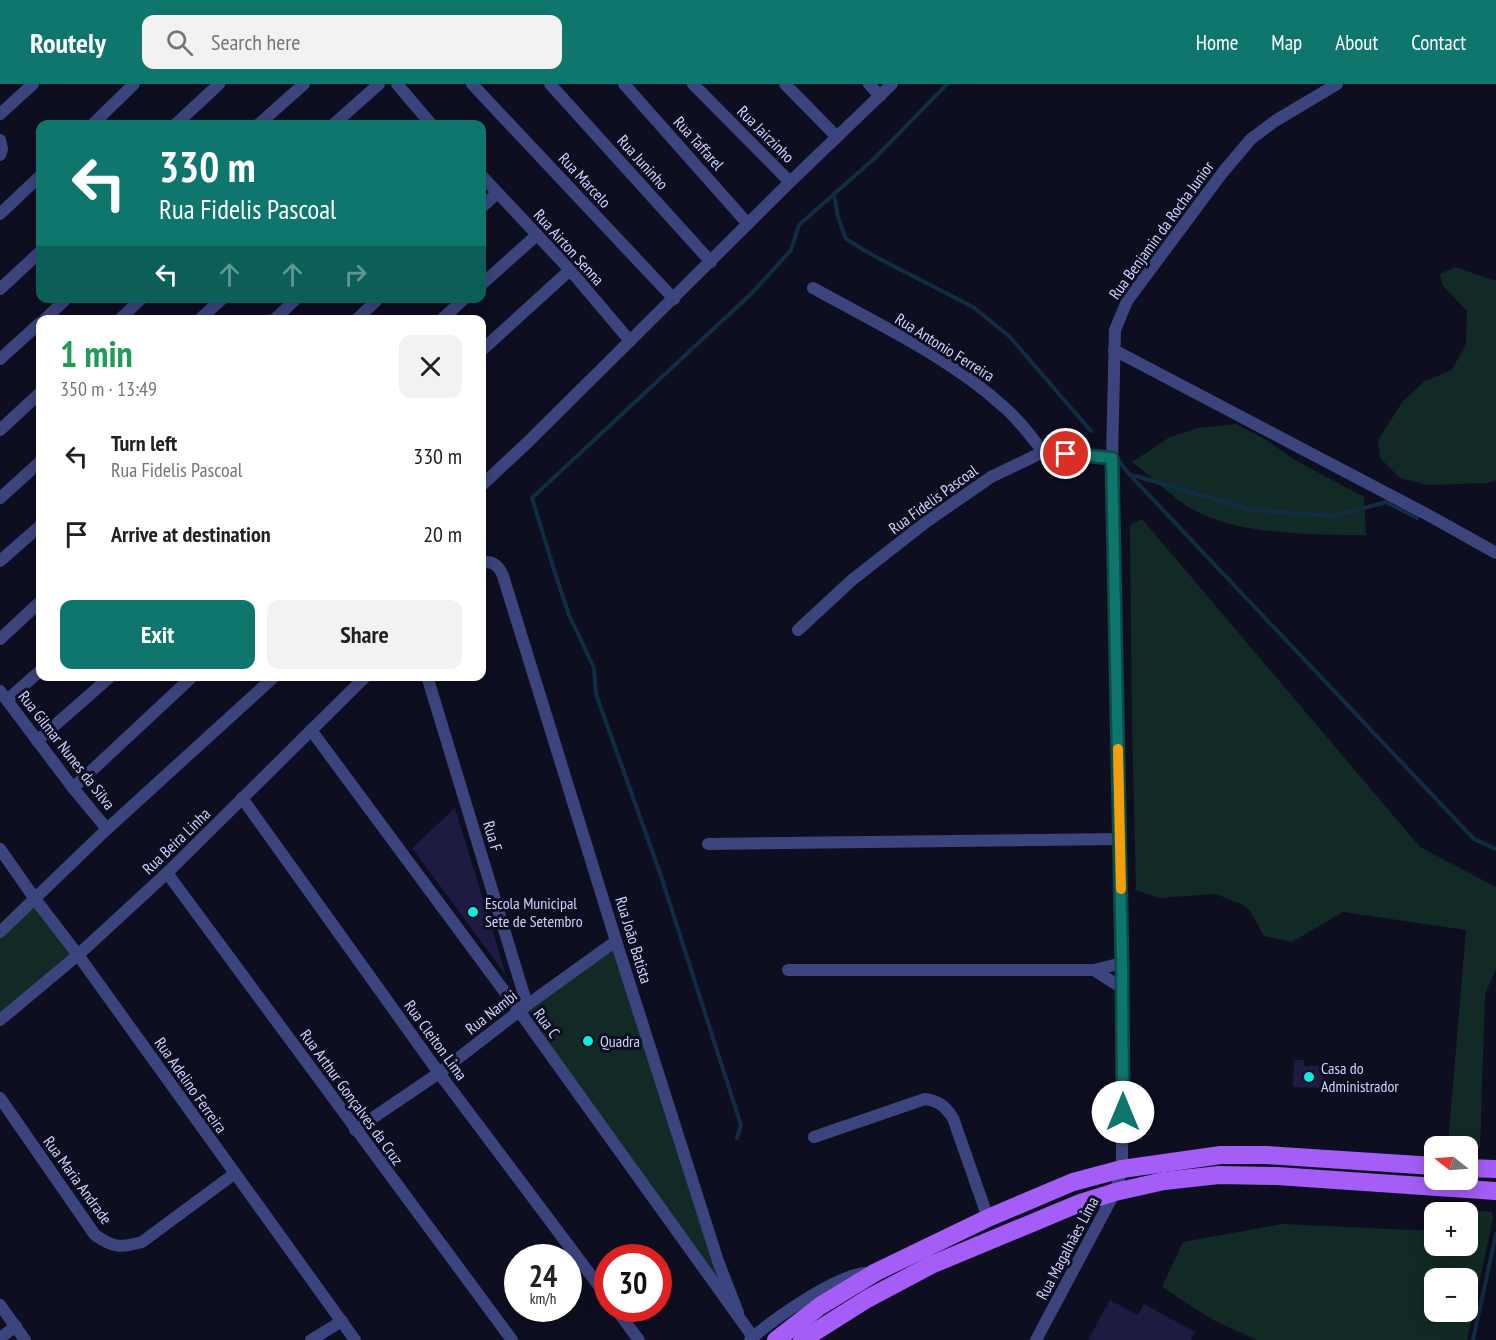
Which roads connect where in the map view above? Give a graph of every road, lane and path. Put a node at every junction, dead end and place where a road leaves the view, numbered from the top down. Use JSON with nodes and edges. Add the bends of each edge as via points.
{"nodes":[{"id":1,"x":33,"y":84,"type":"edge"},
{"id":2,"x":134,"y":84,"type":"edge"},
{"id":3,"x":219,"y":84,"type":"edge"},
{"id":4,"x":304,"y":84,"type":"edge"},
{"id":5,"x":379,"y":84,"type":"edge"},
{"id":6,"x":397,"y":84,"type":"edge"},
{"id":7,"x":472,"y":84,"type":"edge"},
{"id":8,"x":550,"y":84,"type":"edge"},
{"id":9,"x":624,"y":84,"type":"edge"},
{"id":10,"x":693,"y":84,"type":"edge"},
{"id":11,"x":785,"y":84,"type":"edge"},
{"id":12,"x":869,"y":84,"type":"edge"},
{"id":13,"x":892,"y":84,"type":"edge"},
{"id":14,"x":1337,"y":84,"type":"edge"},
{"id":15,"x":880,"y":96,"type":"junction"},
{"id":16,"x":0,"y":114,"type":"edge"},
{"id":17,"x":97,"y":120,"type":"edge"},
{"id":18,"x":181,"y":120,"type":"edge"},
{"id":19,"x":264,"y":120,"type":"edge"},
{"id":20,"x":338,"y":120,"type":"edge"},
{"id":21,"x":423,"y":120,"type":"edge"},
{"id":22,"x":837,"y":137,"type":"junction"},
{"id":23,"x":0,"y":140,"type":"edge"},
{"id":24,"x":0,"y":155,"type":"edge"},
{"id":25,"x":36,"y":180,"type":"edge"},
{"id":26,"x":486,"y":181,"type":"edge"},
{"id":27,"x":790,"y":182,"type":"junction"},
{"id":28,"x":497,"y":193,"type":"junction"},
{"id":29,"x":486,"y":203,"type":"edge"},
{"id":30,"x":0,"y":214,"type":"edge"},
{"id":31,"x":748,"y":224,"type":"junction"},
{"id":32,"x":537,"y":235,"type":"junction"},
{"id":33,"x":36,"y":256,"type":"edge"},
{"id":34,"x":711,"y":262,"type":"junction"},
{"id":35,"x":570,"y":270,"type":"junction"},
{"id":36,"x":486,"y":280,"type":"edge"},
{"id":37,"x":813,"y":288,"type":"dead end"},
{"id":38,"x":0,"y":290,"type":"edge"},
{"id":39,"x":674,"y":299,"type":"junction"},
{"id":40,"x":62,"y":303,"type":"edge"},
{"id":41,"x":137,"y":303,"type":"edge"},
{"id":42,"x":218,"y":303,"type":"edge"},
{"id":43,"x":292,"y":303,"type":"edge"},
{"id":44,"x":374,"y":303,"type":"edge"},
{"id":45,"x":460,"y":303,"type":"edge"},
{"id":46,"x":49,"y":315,"type":"edge"},
{"id":47,"x":124,"y":315,"type":"edge"},
{"id":48,"x":204,"y":315,"type":"edge"},
{"id":49,"x":279,"y":315,"type":"edge"},
{"id":50,"x":361,"y":315,"type":"edge"},
{"id":51,"x":446,"y":315,"type":"edge"},
{"id":52,"x":36,"y":326,"type":"edge"},
{"id":53,"x":630,"y":341,"type":"junction"},
{"id":54,"x":486,"y":346,"type":"edge"},
{"id":55,"x":1114,"y":350,"type":"junction"},
{"id":56,"x":0,"y":359,"type":"edge"},
{"id":57,"x":36,"y":397,"type":"edge"},
{"id":58,"x":0,"y":430,"type":"edge"},
{"id":59,"x":1043,"y":452,"type":"junction"},
{"id":60,"x":1112,"y":458,"type":"junction"},
{"id":61,"x":36,"y":466,"type":"edge"},
{"id":62,"x":486,"y":481,"type":"edge"},
{"id":63,"x":0,"y":498,"type":"edge"},
{"id":64,"x":36,"y":530,"type":"edge"},
{"id":65,"x":1496,"y":553,"type":"edge"},
{"id":66,"x":0,"y":561,"type":"edge"},
{"id":67,"x":486,"y":563,"type":"edge"},
{"id":68,"x":36,"y":606,"type":"edge"},
{"id":69,"x":798,"y":630,"type":"dead end"},
{"id":70,"x":0,"y":639,"type":"edge"},
{"id":71,"x":36,"y":674,"type":"edge"},
{"id":72,"x":105,"y":681,"type":"edge"},
{"id":73,"x":188,"y":681,"type":"edge"},
{"id":74,"x":270,"y":681,"type":"edge"},
{"id":75,"x":361,"y":681,"type":"edge"},
{"id":76,"x":428,"y":681,"type":"edge"},
{"id":77,"x":4,"y":695,"type":"edge"},
{"id":78,"x":311,"y":730,"type":"junction"},
{"id":79,"x":37,"y":741,"type":"junction"},
{"id":80,"x":73,"y":788,"type":"junction"},
{"id":81,"x":242,"y":798,"type":"junction"},
{"id":82,"x":107,"y":829,"type":"junction"},
{"id":83,"x":1119,"y":839,"type":"junction"},
{"id":84,"x":708,"y":844,"type":"dead end"},
{"id":85,"x":0,"y":849,"type":"edge"},
{"id":86,"x":167,"y":873,"type":"junction"},
{"id":87,"x":35,"y":899,"type":"junction"},
{"id":88,"x":0,"y":932,"type":"edge"},
{"id":89,"x":616,"y":941,"type":"junction"},
{"id":90,"x":78,"y":955,"type":"junction"},
{"id":91,"x":1122,"y":963,"type":"junction"},
{"id":92,"x":788,"y":970,"type":"dead end"},
{"id":93,"x":1094,"y":970,"type":"junction"},
{"id":94,"x":1122,"y":988,"type":"junction"},
{"id":95,"x":523,"y":1008,"type":"junction"},
{"id":96,"x":0,"y":1020,"type":"edge"},
{"id":97,"x":439,"y":1073,"type":"junction"},
{"id":98,"x":0,"y":1098,"type":"edge"},
{"id":99,"x":355,"y":1130,"type":"junction"},
{"id":100,"x":814,"y":1137,"type":"dead end"},
{"id":101,"x":1424,"y":1165,"type":"edge"},
{"id":102,"x":1478,"y":1168,"type":"edge"},
{"id":103,"x":1122,"y":1169,"type":"junction"},
{"id":104,"x":1496,"y":1169,"type":"edge"},
{"id":105,"x":234,"y":1174,"type":"junction"},
{"id":106,"x":1496,"y":1191,"type":"edge"},
{"id":107,"x":1115,"y":1192,"type":"junction"},
{"id":108,"x":988,"y":1218,"type":"junction"},
{"id":109,"x":876,"y":1272,"type":"junction"},
{"id":110,"x":594,"y":1279,"type":"edge"},
{"id":111,"x":0,"y":1305,"type":"edge"},
{"id":112,"x":738,"y":1313,"type":"junction"},
{"id":113,"x":342,"y":1321,"type":"junction"},
{"id":114,"x":626,"y":1322,"type":"edge"},
{"id":115,"x":15,"y":1326,"type":"junction"},
{"id":116,"x":0,"y":1338,"type":"edge"},
{"id":117,"x":752,"y":1338,"type":"edge"},
{"id":118,"x":25,"y":1340,"type":"edge"},
{"id":119,"x":311,"y":1340,"type":"edge"},
{"id":120,"x":355,"y":1340,"type":"edge"},
{"id":121,"x":512,"y":1340,"type":"edge"},
{"id":122,"x":639,"y":1340,"type":"edge"},
{"id":123,"x":776,"y":1340,"type":"edge"},
{"id":124,"x":802,"y":1340,"type":"edge"},
{"id":125,"x":1036,"y":1340,"type":"edge"}],
"edges":[{"from":1,"to":16,"type":"street"},
{"from":2,"to":17,"type":"street"},
{"from":3,"to":18,"type":"street"},
{"from":4,"to":19,"type":"street"},
{"from":5,"to":20,"type":"street"},
{"from":6,"to":21,"type":"street"},
{"from":7,"to":39,"type":"street","name":"Rua Marcelo"},
{"from":8,"to":34,"type":"street","name":"Rua Juninho"},
{"from":9,"to":31,"type":"street","name":"Rua Taffarel"},
{"from":10,"to":27,"type":"street","name":"Rua Jairzinho"},
{"from":11,"to":22,"type":"street"},
{"from":12,"to":15,"type":"street"},
{"from":13,"to":15,"type":"street"},
{"from":14,"to":55,"type":"street","name":"Rua Benjamin da Rocha Junior","via":[[1251,139],[1223,172],[1127,301],[1114,330]]},
{"from":15,"to":22,"type":"street"},
{"from":22,"to":27,"type":"street"},
{"from":23,"to":24,"type":"street"},
{"from":25,"to":30,"type":"street"},
{"from":26,"to":28,"type":"street","name":"Rua Airton Senna"},
{"from":27,"to":31,"type":"street"},
{"from":28,"to":29,"type":"street"},
{"from":28,"to":32,"type":"street","name":"Rua Airton Senna"},
{"from":31,"to":34,"type":"street"},
{"from":32,"to":35,"type":"street","name":"Rua Airton Senna"},
{"from":32,"to":36,"type":"street"},
{"from":33,"to":38,"type":"street"},
{"from":34,"to":39,"type":"street"},
{"from":35,"to":53,"type":"street","name":"Rua Airton Senna"},
{"from":35,"to":54,"type":"street"},
{"from":37,"to":59,"type":"street","name":"Rua Antonio Ferreira","via":[[967,378],[1006,408]]},
{"from":39,"to":53,"type":"street"},
{"from":40,"to":46,"type":"street"},
{"from":41,"to":47,"type":"street"},
{"from":42,"to":48,"type":"street"},
{"from":43,"to":49,"type":"street"},
{"from":44,"to":50,"type":"street"},
{"from":45,"to":51,"type":"street"},
{"from":52,"to":56,"type":"street"},
{"from":53,"to":62,"type":"street"},
{"from":55,"to":60,"type":"street","name":"Rua Benjamin da Rocha Junior"},
{"from":55,"to":65,"type":"street"},
{"from":57,"to":58,"type":"street"},
{"from":59,"to":60,"type":"street","name":"Rua Fidelis Pascoal"},
{"from":59,"to":69,"type":"street","name":"Rua Fidelis Pascoal","via":[[967,492],[852,580]]},
{"from":60,"to":83,"type":"street","name":"Rua Benjamin da Rocha Junior"},
{"from":61,"to":63,"type":"street"},
{"from":64,"to":66,"type":"street"},
{"from":67,"to":89,"type":"street","name":"Rua Joāo Batista","via":[[494,563],[503,576]]},
{"from":68,"to":70,"type":"street"},
{"from":71,"to":77,"type":"street"},
{"from":72,"to":79,"type":"street"},
{"from":73,"to":80,"type":"street"},
{"from":74,"to":82,"type":"street"},
{"from":75,"to":78,"type":"street","name":"Rua Beira Linha"},
{"from":76,"to":95,"type":"street","name":"Rua F"},
{"from":77,"to":79,"type":"street","name":"Rua Gilmar Nunes da Silva"},
{"from":78,"to":81,"type":"street","name":"Rua Beira Linha"},
{"from":78,"to":95,"type":"street","name":"Rua C"},
{"from":79,"to":80,"type":"street","name":"Rua Gilmar Nunes da Silva"},
{"from":80,"to":82,"type":"street","name":"Rua Gilmar Nunes da Silva"},
{"from":81,"to":86,"type":"street","name":"Rua Beira Linha"},
{"from":81,"to":97,"type":"street","name":"Rua Cleiton Lima"},
{"from":82,"to":87,"type":"street"},
{"from":83,"to":84,"type":"street"},
{"from":83,"to":91,"type":"street","name":"Rua Benjamin da Rocha Junior"},
{"from":85,"to":87,"type":"street","name":"Rua Adelino Ferreira"},
{"from":86,"to":90,"type":"street","name":"Rua Beira Linha"},
{"from":86,"to":99,"type":"street","name":"Rua Arthur Gonçalves da Cruz"},
{"from":87,"to":88,"type":"street"},
{"from":87,"to":90,"type":"street","name":"Rua Adelino Ferreira"},
{"from":89,"to":95,"type":"street","name":"Rua Nambi"},
{"from":89,"to":112,"type":"street","name":"Rua Joāo Batista"},
{"from":90,"to":96,"type":"street","name":"Rua Beira Linha"},
{"from":90,"to":105,"type":"street","name":"Rua Adelino Ferreira"},
{"from":91,"to":93,"type":"street"},
{"from":91,"to":94,"type":"street","name":"Rua Benjamin da Rocha Junior"},
{"from":92,"to":93,"type":"street"},
{"from":93,"to":94,"type":"street"},
{"from":94,"to":103,"type":"street","name":"Rua Benjamin da Rocha Junior"},
{"from":95,"to":97,"type":"street","name":"Rua Nambi"},
{"from":95,"to":112,"type":"street","name":"Rua C"},
{"from":97,"to":99,"type":"street","name":"Rua Nambi"},
{"from":97,"to":110,"type":"street","name":"Rua Cleiton Lima"},
{"from":98,"to":105,"type":"street","name":"Rua Maria Andrade","via":[[95,1235],[111,1246],[142,1242]]},
{"from":99,"to":121,"type":"street","name":"Rua Arthur Gonçalves da Cruz"},
{"from":100,"to":108,"type":"street","via":[[925,1099],[937,1101],[953,1118]]},
{"from":101,"to":103,"type":"main road","via":[[1221,1155]]},
{"from":102,"to":104,"type":"main road"},
{"from":103,"to":107,"type":"street","name":"Rua Magalhães Lima"},
{"from":103,"to":108,"type":"main road","via":[[1073,1182]]},
{"from":105,"to":113,"type":"street","name":"Rua Adelino Ferreira"},
{"from":106,"to":107,"type":"main road","via":[[1219,1175]]},
{"from":107,"to":124,"type":"main road","via":[[931,1265]]},
{"from":107,"to":125,"type":"street","name":"Rua Magalhães Lima"},
{"from":108,"to":109,"type":"main road"},
{"from":109,"to":117,"type":"street","via":[[853,1276],[822,1291]]},
{"from":109,"to":123,"type":"main road","via":[[820,1306]]},
{"from":111,"to":115,"type":"street"},
{"from":112,"to":117,"type":"street","name":"Rua C"},
{"from":113,"to":119,"type":"street"},
{"from":113,"to":120,"type":"street","name":"Rua Adelino Ferreira"},
{"from":114,"to":122,"type":"street"},
{"from":115,"to":116,"type":"street"},
{"from":115,"to":118,"type":"street"}]}
